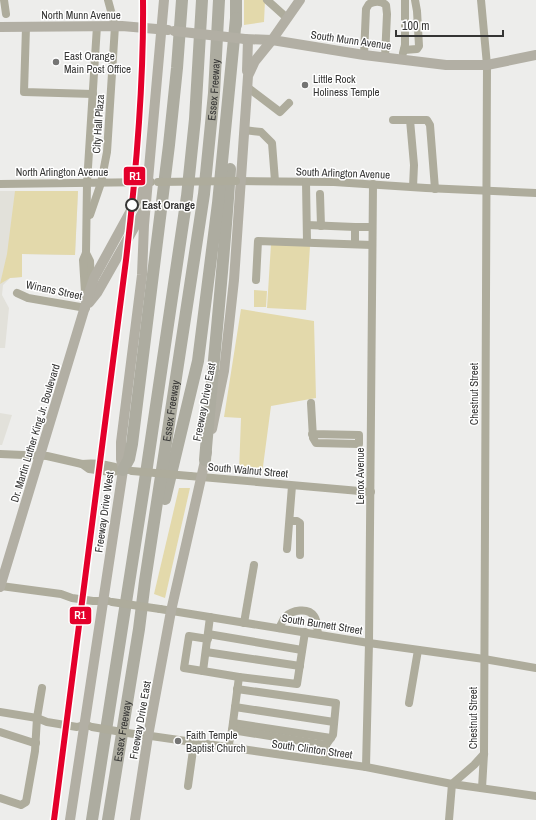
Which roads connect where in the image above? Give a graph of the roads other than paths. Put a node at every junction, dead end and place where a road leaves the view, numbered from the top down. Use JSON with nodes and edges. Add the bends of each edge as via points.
{"nodes":[{"id":1,"x":4,"y":0,"type":"edge"},
{"id":2,"x":108,"y":0,"type":"edge"},
{"id":3,"x":182,"y":0,"type":"edge"},
{"id":4,"x":202,"y":0,"type":"edge"},
{"id":5,"x":219,"y":0,"type":"edge"},
{"id":6,"x":236,"y":0,"type":"edge"},
{"id":7,"x":267,"y":0,"type":"edge"},
{"id":8,"x":300,"y":0,"type":"edge"},
{"id":9,"x":405,"y":0,"type":"edge"},
{"id":10,"x":415,"y":0,"type":"edge"},
{"id":11,"x":481,"y":0,"type":"edge"},
{"id":12,"x":164,"y":3,"type":"edge"},
{"id":13,"x":6,"y":14,"type":"dead end"},
{"id":14,"x":236,"y":18,"type":"junction"},
{"id":15,"x":287,"y":18,"type":"junction"},
{"id":16,"x":97,"y":26,"type":"junction"},
{"id":17,"x":115,"y":26,"type":"junction"},
{"id":18,"x":0,"y":27,"type":"edge"},
{"id":19,"x":26,"y":27,"type":"junction"},
{"id":20,"x":162,"y":30,"type":"junction"},
{"id":21,"x":247,"y":40,"type":"junction"},
{"id":22,"x":272,"y":40,"type":"junction"},
{"id":23,"x":364,"y":55,"type":"junction"},
{"id":24,"x":402,"y":55,"type":"junction"},
{"id":25,"x":536,"y":55,"type":"edge"},
{"id":26,"x":385,"y":58,"type":"junction"},
{"id":27,"x":487,"y":66,"type":"junction"},
{"id":28,"x":247,"y":85,"type":"junction"},
{"id":29,"x":93,"y":94,"type":"junction"},
{"id":30,"x":289,"y":102,"type":"dead end"},
{"id":31,"x":394,"y":120,"type":"dead end"},
{"id":32,"x":410,"y":120,"type":"junction"},
{"id":33,"x":244,"y":130,"type":"junction"},
{"id":34,"x":239,"y":181,"type":"junction"},
{"id":35,"x":275,"y":181,"type":"junction"},
{"id":36,"x":153,"y":182,"type":"junction"},
{"id":37,"x":306,"y":182,"type":"junction"},
{"id":38,"x":87,"y":183,"type":"junction"},
{"id":39,"x":101,"y":183,"type":"junction"},
{"id":40,"x":0,"y":184,"type":"edge"},
{"id":41,"x":372,"y":184,"type":"junction"},
{"id":42,"x":413,"y":187,"type":"junction"},
{"id":43,"x":435,"y":189,"type":"junction"},
{"id":44,"x":486,"y":191,"type":"junction"},
{"id":45,"x":536,"y":193,"type":"edge"},
{"id":46,"x":320,"y":194,"type":"dead end"},
{"id":47,"x":146,"y":207,"type":"junction"},
{"id":48,"x":87,"y":221,"type":"junction"},
{"id":49,"x":307,"y":225,"type":"junction"},
{"id":50,"x":321,"y":226,"type":"junction"},
{"id":51,"x":355,"y":227,"type":"junction"},
{"id":52,"x":372,"y":227,"type":"junction"},
{"id":53,"x":307,"y":242,"type":"junction"},
{"id":54,"x":355,"y":244,"type":"junction"},
{"id":55,"x":372,"y":245,"type":"junction"},
{"id":56,"x":86,"y":253,"type":"junction"},
{"id":57,"x":256,"y":280,"type":"dead end"},
{"id":58,"x":91,"y":287,"type":"junction"},
{"id":59,"x":18,"y":293,"type":"dead end"},
{"id":60,"x":86,"y":308,"type":"junction"},
{"id":61,"x":311,"y":403,"type":"dead end"},
{"id":62,"x":312,"y":434,"type":"junction"},
{"id":63,"x":359,"y":440,"type":"junction"},
{"id":64,"x":371,"y":440,"type":"junction"},
{"id":65,"x":0,"y":454,"type":"edge"},
{"id":66,"x":41,"y":455,"type":"junction"},
{"id":67,"x":205,"y":460,"type":"junction"},
{"id":68,"x":128,"y":470,"type":"junction"},
{"id":69,"x":201,"y":477,"type":"junction"},
{"id":70,"x":292,"y":486,"type":"junction"},
{"id":71,"x":371,"y":492,"type":"junction"},
{"id":72,"x":290,"y":521,"type":"junction"},
{"id":73,"x":287,"y":549,"type":"dead end"},
{"id":74,"x":300,"y":555,"type":"dead end"},
{"id":75,"x":254,"y":565,"type":"dead end"},
{"id":76,"x":3,"y":566,"type":"edge"},
{"id":77,"x":145,"y":581,"type":"junction"},
{"id":78,"x":0,"y":586,"type":"edge"},
{"id":79,"x":108,"y":601,"type":"junction"},
{"id":80,"x":172,"y":611,"type":"junction"},
{"id":81,"x":210,"y":617,"type":"junction"},
{"id":82,"x":244,"y":623,"type":"junction"},
{"id":83,"x":279,"y":628,"type":"junction"},
{"id":84,"x":305,"y":632,"type":"junction"},
{"id":85,"x":318,"y":634,"type":"junction"},
{"id":86,"x":208,"y":636,"type":"junction"},
{"id":87,"x":369,"y":643,"type":"junction"},
{"id":88,"x":302,"y":650,"type":"junction"},
{"id":89,"x":418,"y":650,"type":"junction"},
{"id":90,"x":206,"y":652,"type":"junction"},
{"id":91,"x":484,"y":659,"type":"junction"},
{"id":92,"x":300,"y":666,"type":"junction"},
{"id":93,"x":536,"y":668,"type":"edge"},
{"id":94,"x":203,"y":671,"type":"junction"},
{"id":95,"x":239,"y":677,"type":"junction"},
{"id":96,"x":297,"y":684,"type":"junction"},
{"id":97,"x":42,"y":688,"type":"dead end"},
{"id":98,"x":237,"y":689,"type":"junction"},
{"id":99,"x":295,"y":697,"type":"junction"},
{"id":100,"x":409,"y":703,"type":"dead end"},
{"id":101,"x":235,"y":706,"type":"junction"},
{"id":102,"x":0,"y":712,"type":"edge"},
{"id":103,"x":37,"y":718,"type":"junction"},
{"id":104,"x":334,"y":722,"type":"junction"},
{"id":105,"x":88,"y":726,"type":"junction"},
{"id":106,"x":233,"y":727,"type":"junction"},
{"id":107,"x":0,"y":732,"type":"edge"},
{"id":108,"x":144,"y":736,"type":"junction"},
{"id":109,"x":328,"y":742,"type":"junction"},
{"id":110,"x":36,"y":743,"type":"junction"},
{"id":111,"x":194,"y":743,"type":"junction"},
{"id":112,"x":228,"y":748,"type":"junction"},
{"id":113,"x":484,"y":754,"type":"junction"},
{"id":114,"x":325,"y":762,"type":"junction"},
{"id":115,"x":366,"y":767,"type":"junction"},
{"id":116,"x":452,"y":784,"type":"junction"},
{"id":117,"x":188,"y":786,"type":"dead end"},
{"id":118,"x":482,"y":788,"type":"junction"},
{"id":119,"x":536,"y":796,"type":"edge"},
{"id":120,"x":0,"y":798,"type":"edge"},
{"id":121,"x":70,"y":820,"type":"edge"},
{"id":122,"x":92,"y":820,"type":"edge"},
{"id":123,"x":108,"y":820,"type":"edge"},
{"id":124,"x":135,"y":820,"type":"edge"},
{"id":125,"x":449,"y":820,"type":"edge"}],
"edges":[{"from":1,"to":13,"type":"street"},
{"from":2,"to":17,"type":"street","name":"City Hall Plaza"},
{"from":3,"to":68,"type":"highway","via":[[163,202]]},
{"from":4,"to":122,"type":"highway","name":"Essex Freeway","via":[[198,81],[187,196]]},
{"from":5,"to":77,"type":"highway","name":"Essex Freeway","via":[[214,93],[203,200]]},
{"from":6,"to":14,"type":"highway"},
{"from":7,"to":15,"type":"street"},
{"from":8,"to":15,"type":"main road","name":"Freeway Drive East"},
{"from":9,"to":24,"type":"street","via":[[405,45]]},
{"from":10,"to":24,"type":"street","via":[[419,46]]},
{"from":11,"to":27,"type":"street","name":"Chestnut Street"},
{"from":12,"to":20,"type":"main road","name":"Dr. Martin Luther King Jr. Boulevard"},
{"from":14,"to":67,"type":"highway","via":[[226,224]]},
{"from":14,"to":77,"type":"highway","via":[[218,203],[198,361]]},
{"from":15,"to":22,"type":"main road","name":"Freeway Drive East"},
{"from":16,"to":17,"type":"main road","name":"North Munn Avenue"},
{"from":16,"to":19,"type":"main road","name":"North Munn Avenue"},
{"from":16,"to":29,"type":"street","name":"City Hall Plaza"},
{"from":17,"to":20,"type":"main road","name":"North Munn Avenue"},
{"from":17,"to":39,"type":"street","name":"City Hall Plaza","via":[[107,152]]},
{"from":18,"to":19,"type":"main road","name":"North Munn Avenue"},
{"from":19,"to":29,"type":"street","via":[[24,92]]},
{"from":20,"to":21,"type":"main road","name":"South Munn Avenue","bridge":true},
{"from":20,"to":36,"type":"main road","name":"Dr. Martin Luther King Jr. Boulevard"},
{"from":21,"to":22,"type":"main road","name":"South Munn Avenue"},
{"from":21,"to":28,"type":"main road"},
{"from":22,"to":23,"type":"main road","name":"South Munn Avenue"},
{"from":22,"to":28,"type":"main road","name":"Freeway Drive East","via":[[252,64]]},
{"from":23,"to":26,"type":"main road","name":"South Munn Avenue"},
{"from":23,"to":26,"type":"street","via":[[366,9],[369,4],[383,2],[387,14]]},
{"from":24,"to":26,"type":"main road","name":"South Munn Avenue"},
{"from":24,"to":27,"type":"main road","name":"South Munn Avenue","via":[[446,65]]},
{"from":25,"to":27,"type":"main road","name":"South Munn Avenue"},
{"from":27,"to":44,"type":"street","name":"Chestnut Street"},
{"from":28,"to":30,"type":"street","via":[[280,112]]},
{"from":28,"to":33,"type":"main road","name":"Freeway Drive East"},
{"from":29,"to":38,"type":"street","name":"City Hall Plaza"},
{"from":31,"to":32,"type":"street"},
{"from":32,"to":42,"type":"street"},
{"from":32,"to":43,"type":"street","via":[[427,120],[430,125]]},
{"from":33,"to":34,"type":"main road","name":"Freeway Drive East"},
{"from":33,"to":35,"type":"street","via":[[260,132],[272,143]]},
{"from":34,"to":35,"type":"street","name":"South Arlington Avenue"},
{"from":34,"to":36,"type":"street","name":"South Arlington Avenue","bridge":true},
{"from":34,"to":67,"type":"main road","name":"Freeway Drive East","via":[[238,241],[227,345]]},
{"from":35,"to":37,"type":"street","name":"South Arlington Avenue"},
{"from":36,"to":39,"type":"street","name":"North Arlington Avenue"},
{"from":36,"to":47,"type":"main road","name":"Dr. Martin Luther King Jr. Boulevard"},
{"from":36,"to":58,"type":"main road","name":"Dr. Martin Luther King Jr. Boulevard","via":[[139,196]]},
{"from":37,"to":41,"type":"street","name":"South Arlington Avenue"},
{"from":37,"to":49,"type":"street"},
{"from":38,"to":39,"type":"street","name":"North Arlington Avenue"},
{"from":38,"to":40,"type":"street","name":"North Arlington Avenue"},
{"from":38,"to":48,"type":"street","name":"City Hall Plaza"},
{"from":39,"to":48,"type":"street","name":"City Hall Plaza"},
{"from":41,"to":42,"type":"street","name":"South Arlington Avenue"},
{"from":41,"to":52,"type":"street","name":"Lenox Avenue"},
{"from":42,"to":43,"type":"street","name":"South Arlington Avenue"},
{"from":43,"to":44,"type":"street","name":"South Arlington Avenue"},
{"from":44,"to":45,"type":"street","name":"South Arlington Avenue"},
{"from":44,"to":91,"type":"street","name":"Chestnut Street"},
{"from":46,"to":50,"type":"street"},
{"from":47,"to":60,"type":"main road","name":"Dr. Martin Luther King Jr. Boulevard"},
{"from":47,"to":68,"type":"main road","name":"Freeway Drive West","via":[[142,275],[121,442],[121,459]]},
{"from":48,"to":56,"type":"street","name":"City Hall Plaza"},
{"from":49,"to":50,"type":"street"},
{"from":49,"to":53,"type":"street"},
{"from":50,"to":51,"type":"street"},
{"from":51,"to":52,"type":"street"},
{"from":51,"to":54,"type":"street"},
{"from":52,"to":55,"type":"street","name":"Lenox Avenue"},
{"from":53,"to":54,"type":"street"},
{"from":53,"to":57,"type":"street","via":[[258,241]]},
{"from":54,"to":55,"type":"street"},
{"from":55,"to":64,"type":"street","name":"Lenox Avenue"},
{"from":56,"to":58,"type":"street","name":"City Hall Plaza","via":[[90,261]]},
{"from":56,"to":60,"type":"street","name":"City Hall Plaza","via":[[83,262]]},
{"from":58,"to":60,"type":"main road","name":"Dr. Martin Luther King Jr. Boulevard"},
{"from":59,"to":60,"type":"street","name":"Winans Street","via":[[32,299]]},
{"from":60,"to":66,"type":"main road","name":"Dr. Martin Luther King Jr. Boulevard"},
{"from":61,"to":62,"type":"street"},
{"from":62,"to":63,"type":"street","via":[[359,435]]},
{"from":62,"to":63,"type":"street","via":[[316,443],[358,444]]},
{"from":63,"to":64,"type":"street"},
{"from":64,"to":71,"type":"street","name":"Lenox Avenue"},
{"from":65,"to":66,"type":"street","name":"South Walnut Street"},
{"from":66,"to":68,"type":"street","name":"South Walnut Street","via":[[82,464],[89,469],[111,472]]},
{"from":66,"to":76,"type":"main road","name":"Dr. Martin Luther King Jr. Boulevard"},
{"from":67,"to":69,"type":"main road","name":"Freeway Drive East"},
{"from":68,"to":69,"type":"street","name":"South Walnut Street","bridge":true},
{"from":68,"to":79,"type":"main road","name":"Freeway Drive West"},
{"from":69,"to":70,"type":"street","name":"South Walnut Street"},
{"from":69,"to":80,"type":"main road","name":"Freeway Drive East"},
{"from":70,"to":71,"type":"street","name":"South Walnut Street"},
{"from":70,"to":72,"type":"street"},
{"from":71,"to":87,"type":"street","name":"Lenox Avenue"},
{"from":72,"to":73,"type":"street"},
{"from":72,"to":74,"type":"street","via":[[300,523]]},
{"from":75,"to":82,"type":"street"},
{"from":76,"to":78,"type":"main road","name":"Dr. Martin Luther King Jr. Boulevard"},
{"from":77,"to":123,"type":"highway","name":"Essex Freeway"},
{"from":78,"to":79,"type":"street","name":"South Burnett Street","via":[[86,600]]},
{"from":79,"to":80,"type":"street","name":"South Burnett Street","bridge":true},
{"from":79,"to":105,"type":"main road","name":"Freeway Drive West"},
{"from":80,"to":81,"type":"street","name":"South Burnett Street"},
{"from":80,"to":108,"type":"main road","name":"Freeway Drive East"},
{"from":81,"to":82,"type":"street","name":"South Burnett Street"},
{"from":81,"to":86,"type":"street"},
{"from":82,"to":83,"type":"street","name":"South Burnett Street"},
{"from":83,"to":84,"type":"street","name":"South Burnett Street"},
{"from":83,"to":85,"type":"street","via":[[286,616],[297,610],[305,611],[314,616]]},
{"from":84,"to":85,"type":"street","name":"South Burnett Street"},
{"from":84,"to":88,"type":"street"},
{"from":85,"to":87,"type":"street","name":"South Burnett Street"},
{"from":86,"to":88,"type":"street"},
{"from":86,"to":90,"type":"street"},
{"from":86,"to":94,"type":"street","via":[[189,636],[184,668]]},
{"from":87,"to":89,"type":"street","name":"South Burnett Street"},
{"from":87,"to":115,"type":"street","name":"Lenox Avenue"},
{"from":88,"to":92,"type":"street"},
{"from":89,"to":91,"type":"street","name":"South Burnett Street"},
{"from":89,"to":100,"type":"street"},
{"from":90,"to":92,"type":"street"},
{"from":90,"to":94,"type":"street"},
{"from":91,"to":93,"type":"street","name":"South Burnett Street"},
{"from":91,"to":113,"type":"street","name":"Chestnut Street"},
{"from":92,"to":96,"type":"street"},
{"from":94,"to":95,"type":"street"},
{"from":95,"to":96,"type":"street"},
{"from":95,"to":98,"type":"street"},
{"from":96,"to":99,"type":"street"},
{"from":97,"to":103,"type":"street"},
{"from":98,"to":99,"type":"street"},
{"from":98,"to":101,"type":"street"},
{"from":99,"to":104,"type":"street","via":[[336,703]]},
{"from":101,"to":104,"type":"street"},
{"from":101,"to":106,"type":"street"},
{"from":102,"to":103,"type":"street","name":"South Clinton Street"},
{"from":103,"to":105,"type":"street","name":"South Clinton Street","via":[[77,727]]},
{"from":103,"to":110,"type":"street"},
{"from":104,"to":109,"type":"street","via":[[333,735]]},
{"from":105,"to":108,"type":"street","name":"South Clinton Street","bridge":true},
{"from":105,"to":121,"type":"main road","name":"Freeway Drive West"},
{"from":106,"to":109,"type":"street"},
{"from":106,"to":112,"type":"street"},
{"from":107,"to":110,"type":"street"},
{"from":108,"to":111,"type":"street","name":"South Clinton Street"},
{"from":108,"to":124,"type":"main road","name":"Freeway Drive East"},
{"from":109,"to":114,"type":"street"},
{"from":110,"to":120,"type":"street","via":[[26,802],[21,805]]},
{"from":111,"to":112,"type":"street","name":"South Clinton Street"},
{"from":111,"to":117,"type":"street"},
{"from":112,"to":114,"type":"street","name":"South Clinton Street"},
{"from":113,"to":116,"type":"street"},
{"from":113,"to":118,"type":"street","name":"Chestnut Street"},
{"from":114,"to":115,"type":"street","name":"South Clinton Street"},
{"from":115,"to":116,"type":"street","name":"South Clinton Street"},
{"from":116,"to":118,"type":"street","name":"South Clinton Street"},
{"from":116,"to":125,"type":"street"},
{"from":118,"to":119,"type":"street","name":"South Clinton Street"}]}
